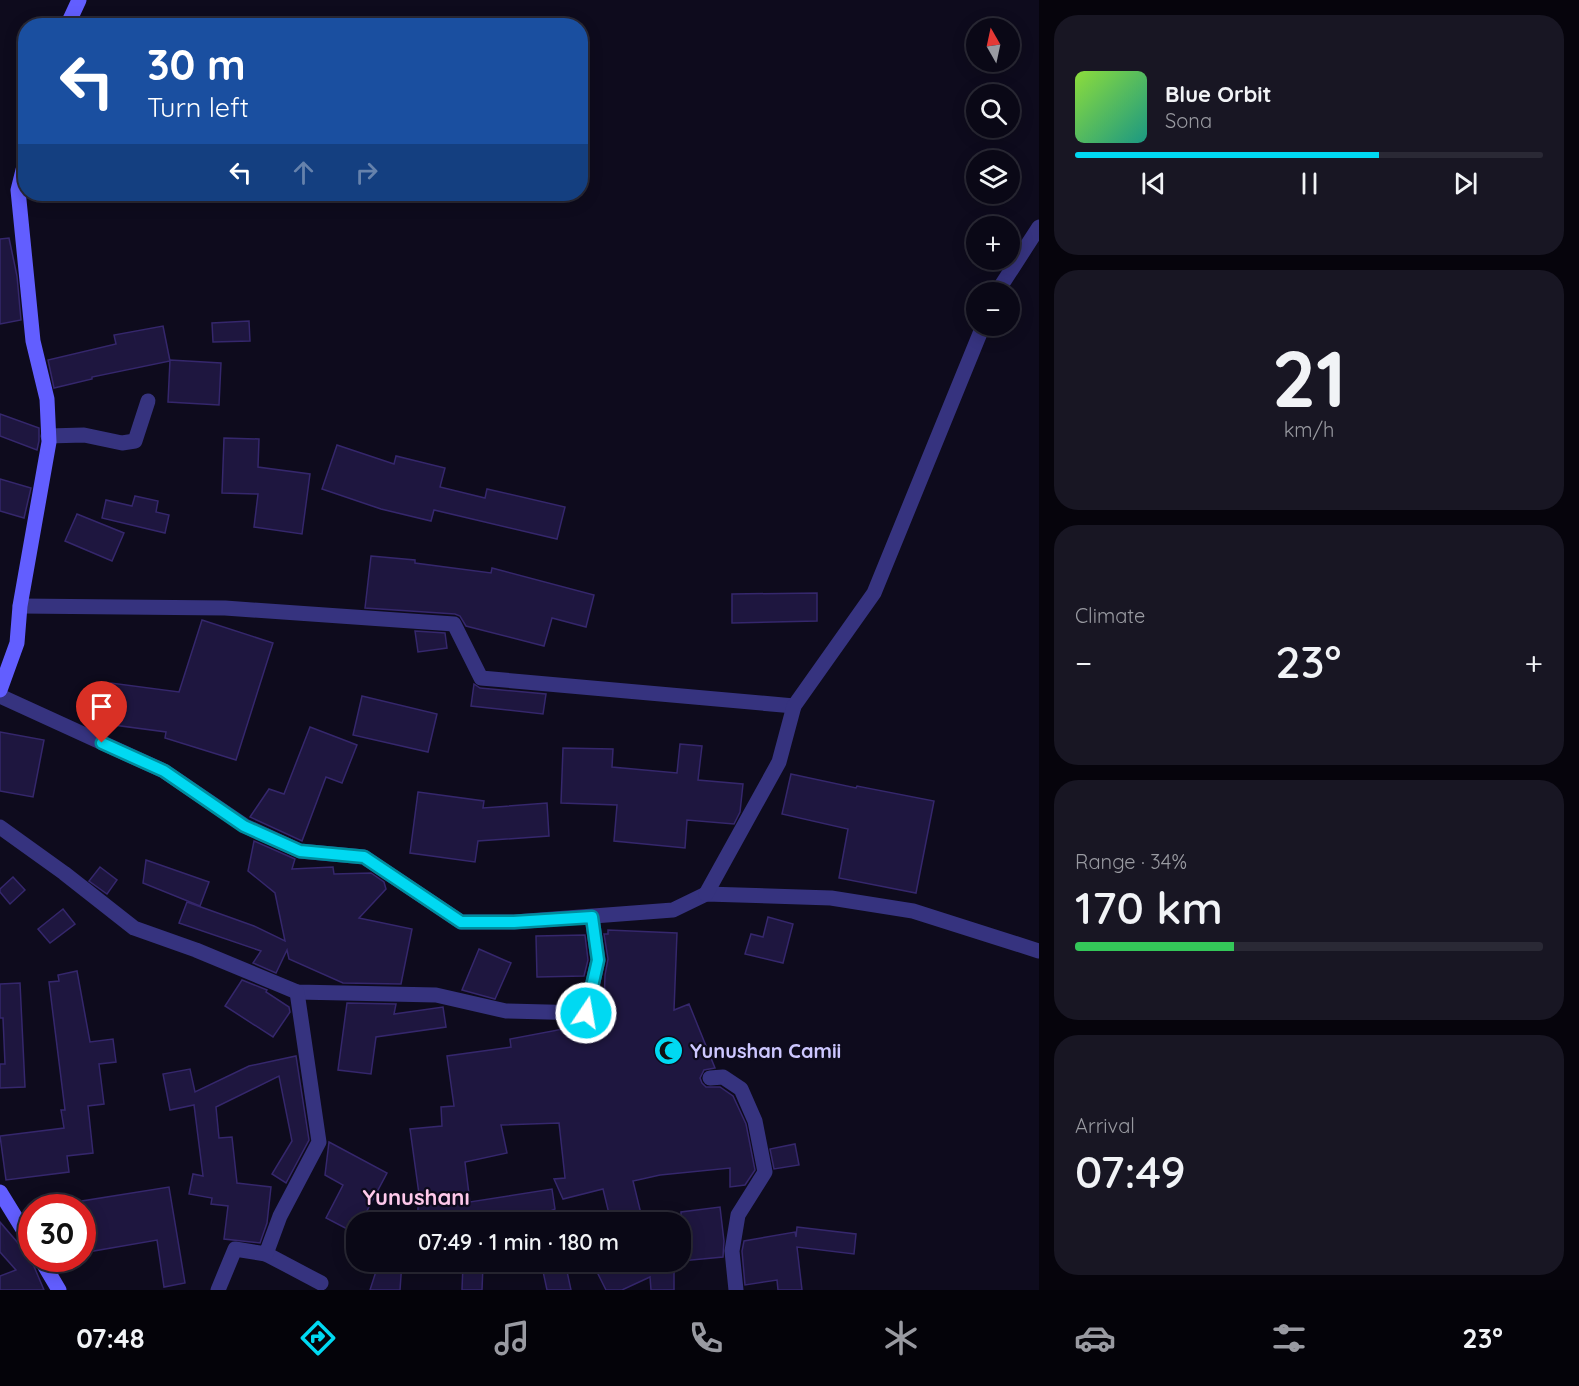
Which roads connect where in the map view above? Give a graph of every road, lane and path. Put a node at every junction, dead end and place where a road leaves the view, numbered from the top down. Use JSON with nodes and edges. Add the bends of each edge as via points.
{"nodes":[{"id":1,"x":79,"y":0,"type":"edge"},
{"id":2,"x":71,"y":18,"type":"edge"},
{"id":3,"x":19,"y":201,"type":"edge"},
{"id":4,"x":1039,"y":227,"type":"edge"},
{"id":5,"x":1003,"y":282,"type":"edge"},
{"id":6,"x":979,"y":336,"type":"edge"},
{"id":7,"x":148,"y":401,"type":"dead end"},
{"id":8,"x":48,"y":436,"type":"junction"},
{"id":9,"x":20,"y":606,"type":"junction"},
{"id":10,"x":0,"y":690,"type":"edge"},
{"id":11,"x":0,"y":696,"type":"edge"},
{"id":12,"x":794,"y":706,"type":"junction"},
{"id":13,"x":0,"y":827,"type":"edge"},
{"id":14,"x":706,"y":894,"type":"junction"},
{"id":15,"x":592,"y":917,"type":"junction"},
{"id":16,"x":1039,"y":951,"type":"edge"},
{"id":17,"x":297,"y":992,"type":"junction"},
{"id":18,"x":710,"y":1078,"type":"dead end"},
{"id":19,"x":0,"y":1192,"type":"edge"},
{"id":20,"x":18,"y":1221,"type":"edge"},
{"id":21,"x":266,"y":1254,"type":"junction"},
{"id":22,"x":48,"y":1272,"type":"edge"},
{"id":23,"x":321,"y":1283,"type":"dead end"},
{"id":24,"x":59,"y":1290,"type":"edge"},
{"id":25,"x":218,"y":1290,"type":"edge"},
{"id":26,"x":736,"y":1290,"type":"edge"}],
"edges":[{"from":1,"to":2,"type":"street"},
{"from":3,"to":8,"type":"street","via":[[33,341],[47,399]]},
{"from":4,"to":5,"type":"street"},
{"from":6,"to":12,"type":"street","via":[[874,593]]},
{"from":7,"to":8,"type":"street","via":[[135,441],[122,443],[84,435]]},
{"from":8,"to":9,"type":"street"},
{"from":9,"to":10,"type":"street","via":[[16,643]]},
{"from":9,"to":12,"type":"street","via":[[225,608],[454,624],[481,678]]},
{"from":11,"to":15,"type":"street","via":[[164,771],[244,826],[300,851],[364,857],[461,922]]},
{"from":12,"to":14,"type":"street","via":[[779,762]]},
{"from":13,"to":17,"type":"street","via":[[134,928]]},
{"from":14,"to":15,"type":"street","via":[[673,910]]},
{"from":14,"to":16,"type":"street","via":[[831,898],[912,911]]},
{"from":15,"to":17,"type":"street","via":[[598,960],[586,1013],[506,1011],[436,995]]},
{"from":17,"to":21,"type":"street","via":[[319,1142],[280,1216]]},
{"from":18,"to":26,"type":"street","via":[[723,1077],[741,1089],[755,1121],[765,1172],[738,1215],[732,1251]]},
{"from":19,"to":20,"type":"street"},
{"from":21,"to":23,"type":"street"},
{"from":21,"to":25,"type":"street","via":[[235,1249]]},
{"from":22,"to":24,"type":"street"}]}
